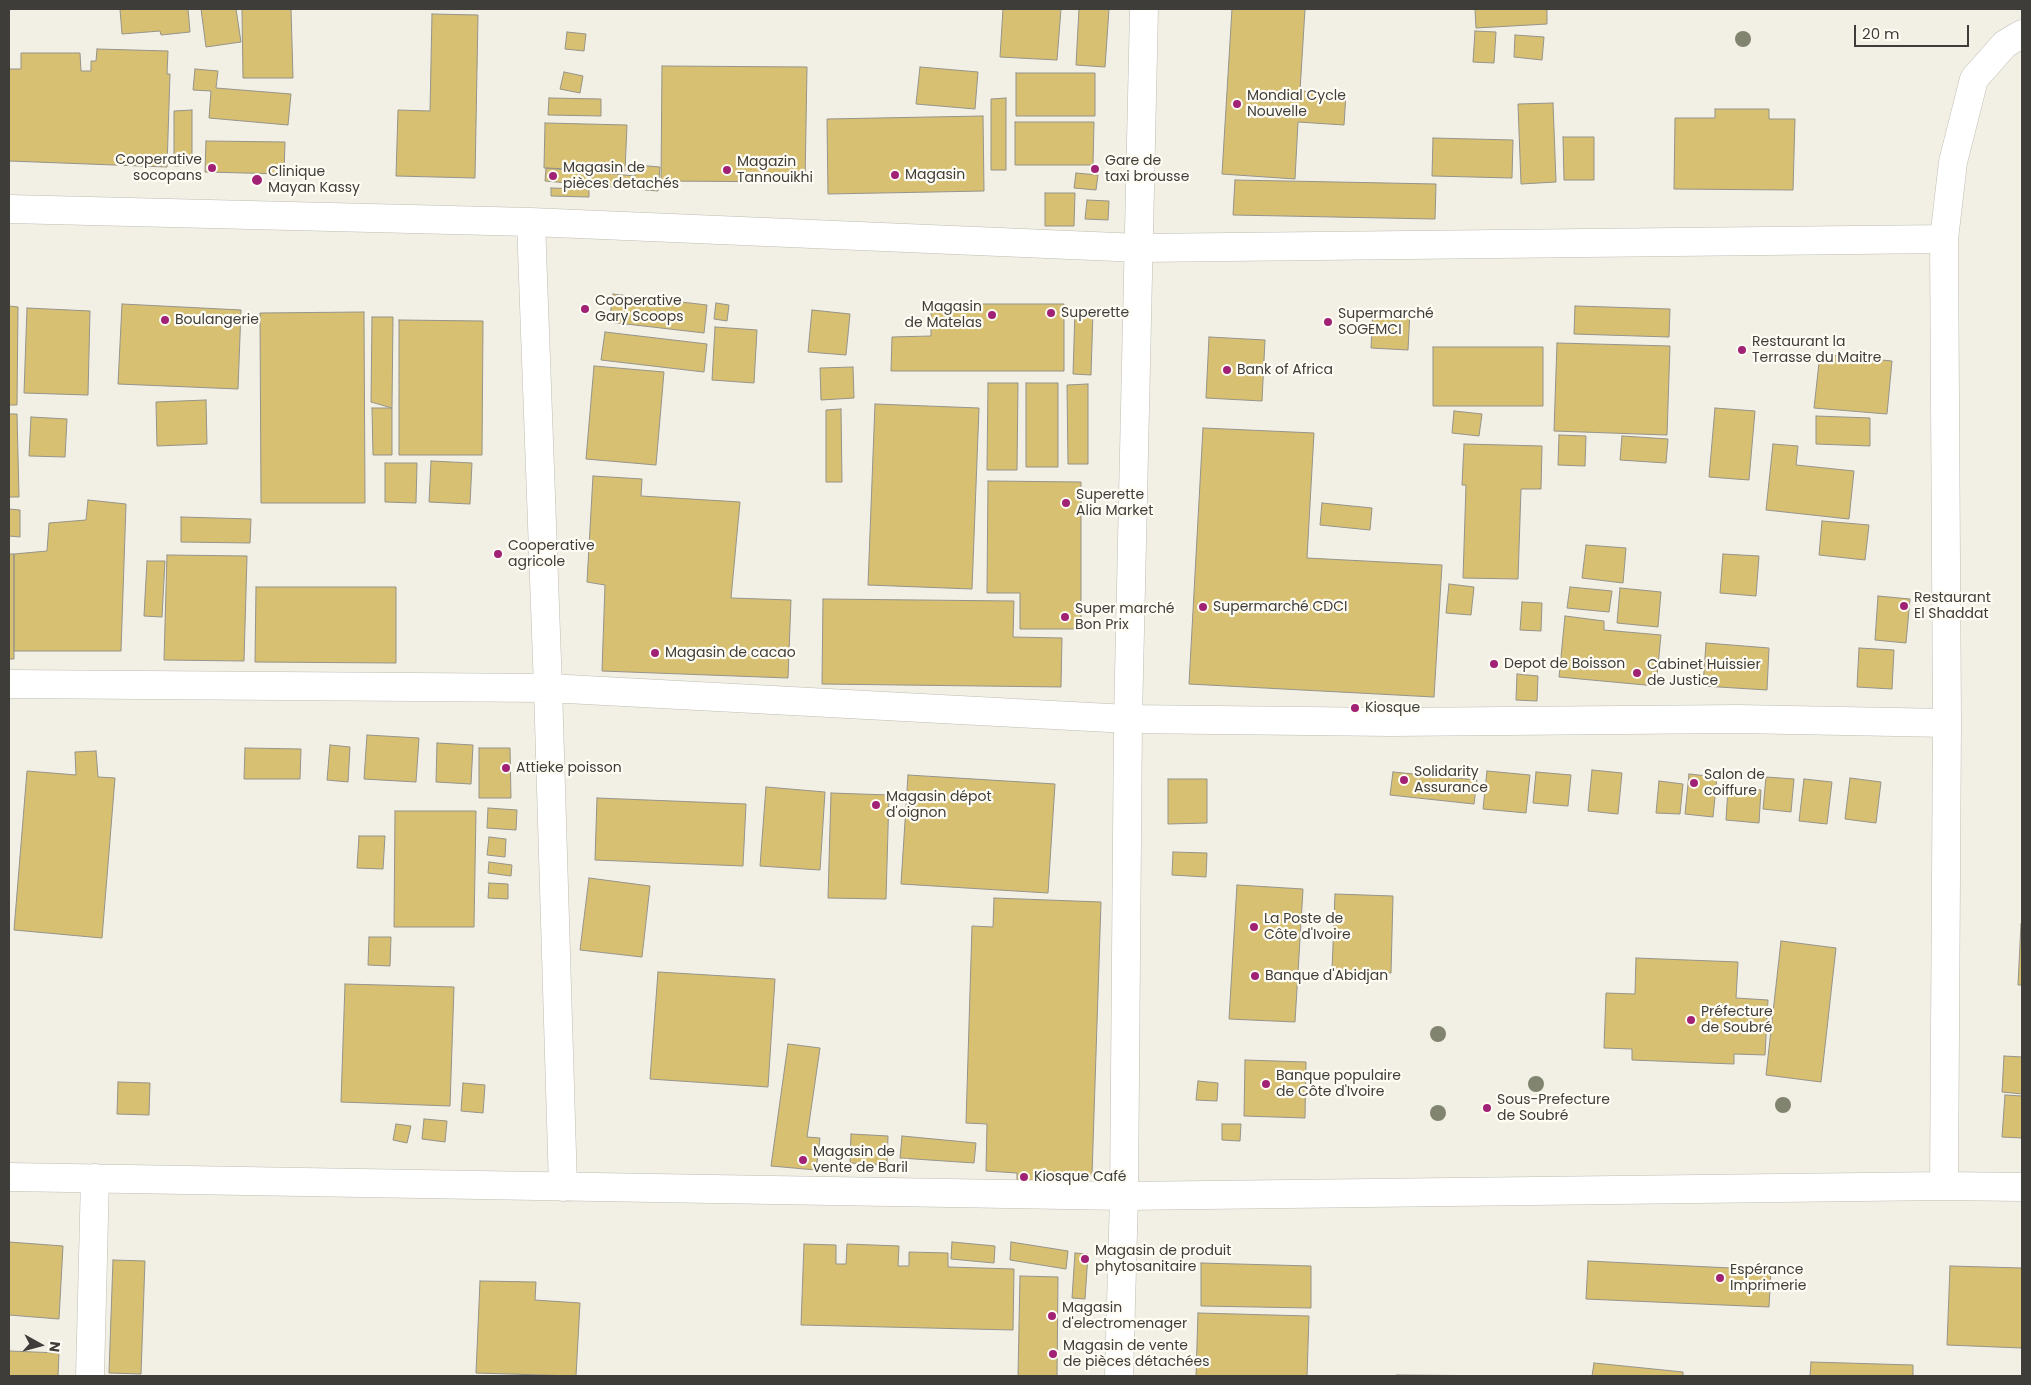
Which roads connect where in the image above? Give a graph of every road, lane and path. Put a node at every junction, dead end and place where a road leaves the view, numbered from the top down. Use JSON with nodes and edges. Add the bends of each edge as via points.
{"nodes":[{"id":1,"x":1144,"y":9,"type":"edge"},
{"id":2,"x":2022,"y":34,"type":"edge"},
{"id":3,"x":9,"y":209,"type":"edge"},
{"id":4,"x":531,"y":222,"type":"junction"},
{"id":5,"x":1944,"y":239,"type":"junction"},
{"id":6,"x":1140,"y":248,"type":"junction"},
{"id":7,"x":9,"y":684,"type":"edge"},
{"id":8,"x":548,"y":688,"type":"junction"},
{"id":9,"x":1128,"y":720,"type":"junction"},
{"id":10,"x":1947,"y":723,"type":"junction"},
{"id":11,"x":9,"y":1177,"type":"edge"},
{"id":12,"x":95,"y":1178,"type":"junction"},
{"id":13,"x":1944,"y":1186,"type":"junction"},
{"id":14,"x":563,"y":1187,"type":"junction"},
{"id":15,"x":2022,"y":1187,"type":"edge"},
{"id":16,"x":1124,"y":1196,"type":"junction"},
{"id":17,"x":90,"y":1376,"type":"edge"},
{"id":18,"x":1119,"y":1376,"type":"edge"}],
"edges":[{"from":1,"to":6,"type":"street"},
{"from":2,"to":5,"type":"street","via":[[2005,44],[1974,79],[1953,162]]},
{"from":3,"to":4,"type":"street"},
{"from":4,"to":6,"type":"street"},
{"from":4,"to":8,"type":"street"},
{"from":5,"to":6,"type":"street"},
{"from":5,"to":10,"type":"street"},
{"from":6,"to":9,"type":"street"},
{"from":7,"to":8,"type":"street"},
{"from":8,"to":9,"type":"street"},
{"from":8,"to":14,"type":"street"},
{"from":9,"to":10,"type":"street","via":[[1738,719]]},
{"from":9,"to":16,"type":"street"},
{"from":10,"to":13,"type":"street"},
{"from":11,"to":12,"type":"street"},
{"from":12,"to":14,"type":"street"},
{"from":12,"to":17,"type":"street"},
{"from":13,"to":15,"type":"street"},
{"from":13,"to":16,"type":"street"},
{"from":14,"to":16,"type":"street"},
{"from":16,"to":18,"type":"street"}]}
